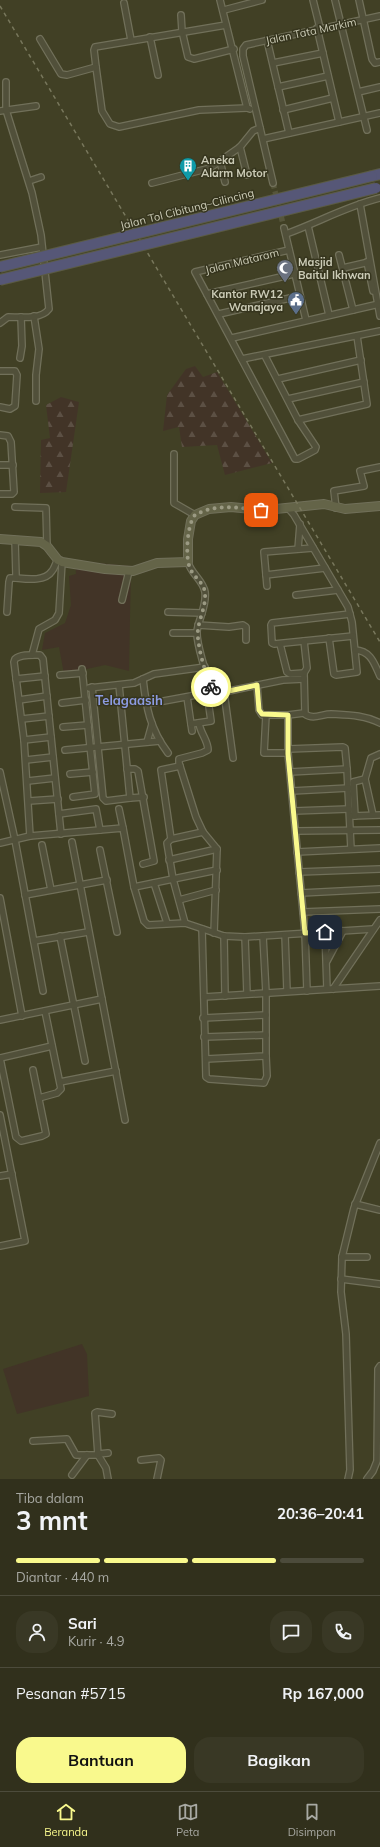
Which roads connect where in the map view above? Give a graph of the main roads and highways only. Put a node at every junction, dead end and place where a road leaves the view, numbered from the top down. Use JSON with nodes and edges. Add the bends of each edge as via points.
{"nodes":[{"id":1,"x":376,"y":175,"type":"edge"},
{"id":2,"x":378,"y":187,"type":"edge"},
{"id":3,"x":0,"y":267,"type":"edge"},
{"id":4,"x":0,"y":280,"type":"edge"}],
"edges":[{"from":1,"to":3,"type":"highway","name":"Jalan Tol Cibitung–Cilincing","bridge":true},
{"from":2,"to":4,"type":"highway","bridge":true}]}
